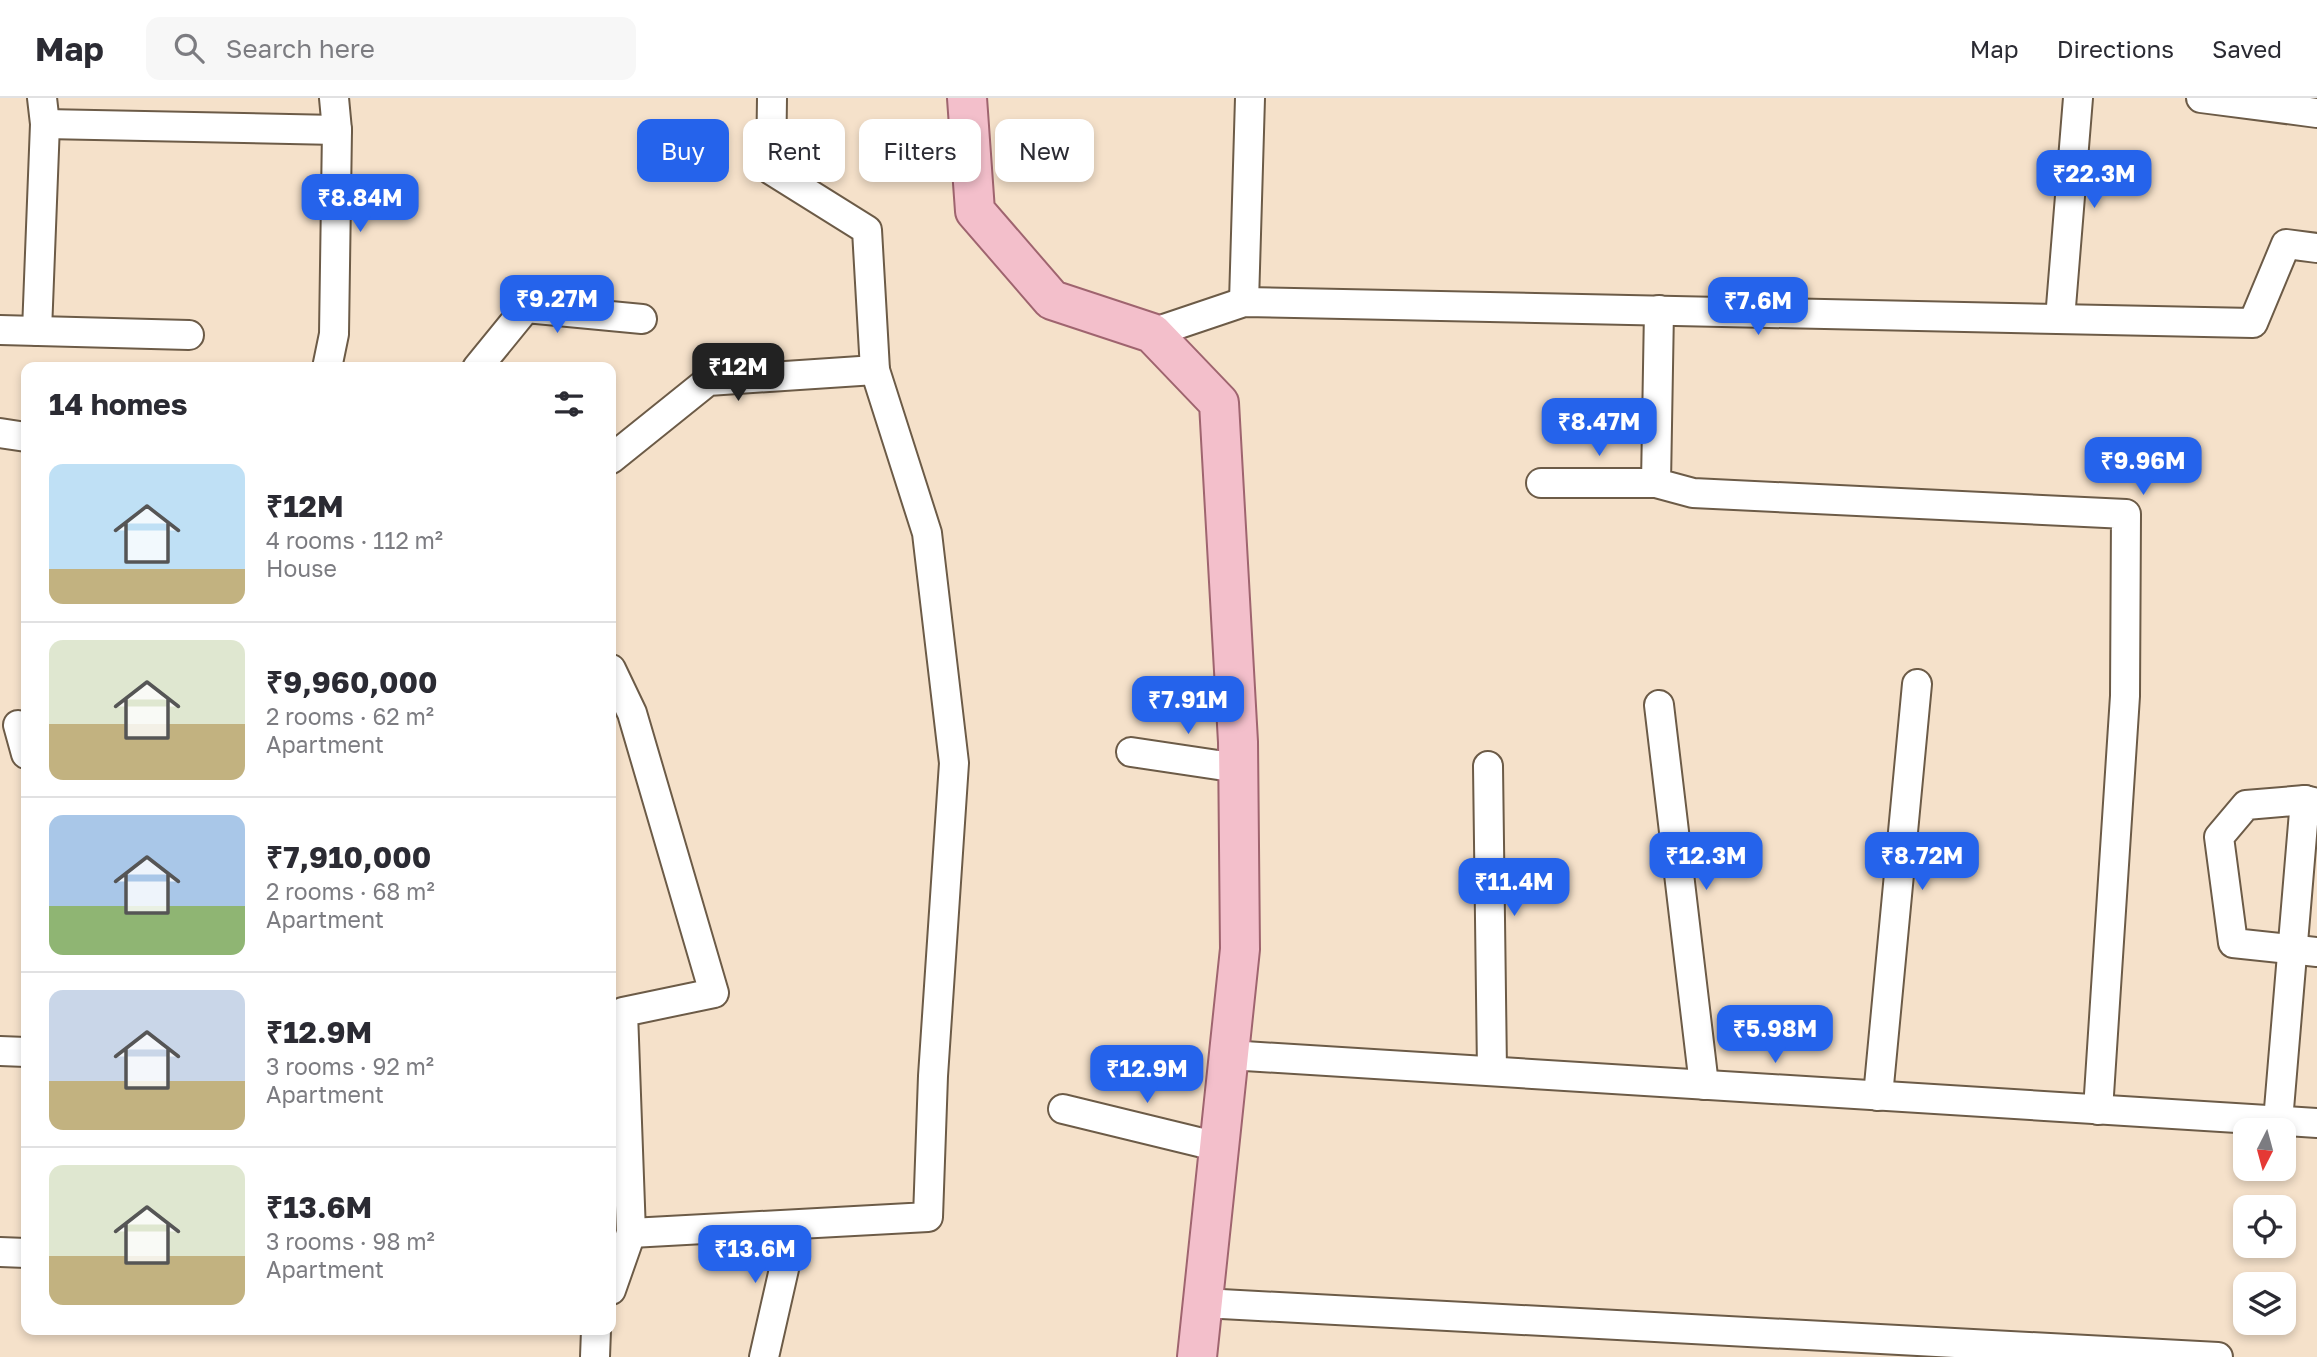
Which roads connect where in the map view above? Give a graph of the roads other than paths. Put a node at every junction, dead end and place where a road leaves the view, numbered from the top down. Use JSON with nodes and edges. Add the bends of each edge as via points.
{"nodes":[{"id":1,"x":334,"y":98,"type":"edge"},
{"id":2,"x":772,"y":98,"type":"edge"},
{"id":3,"x":967,"y":98,"type":"edge"},
{"id":4,"x":1251,"y":98,"type":"edge"},
{"id":5,"x":2078,"y":98,"type":"edge"},
{"id":6,"x":2201,"y":98,"type":"edge"},
{"id":7,"x":44,"y":111,"type":"edge"},
{"id":8,"x":2317,"y":113,"type":"edge"},
{"id":9,"x":337,"y":131,"type":"junction"},
{"id":10,"x":2317,"y":248,"type":"edge"},
{"id":11,"x":1244,"y":302,"type":"junction"},
{"id":12,"x":1658,"y":310,"type":"junction"},
{"id":13,"x":642,"y":319,"type":"dead end"},
{"id":14,"x":2060,"y":319,"type":"junction"},
{"id":15,"x":0,"y":330,"type":"edge"},
{"id":16,"x":37,"y":331,"type":"junction"},
{"id":17,"x":1152,"y":333,"type":"junction"},
{"id":18,"x":189,"y":335,"type":"dead end"},
{"id":19,"x":328,"y":362,"type":"edge"},
{"id":20,"x":482,"y":362,"type":"edge"},
{"id":21,"x":875,"y":370,"type":"junction"},
{"id":22,"x":0,"y":433,"type":"edge"},
{"id":23,"x":21,"y":436,"type":"edge"},
{"id":24,"x":616,"y":455,"type":"edge"},
{"id":25,"x":1541,"y":483,"type":"dead end"},
{"id":26,"x":1656,"y":483,"type":"junction"},
{"id":27,"x":616,"y":679,"type":"edge"},
{"id":28,"x":1917,"y":684,"type":"dead end"},
{"id":29,"x":1659,"y":705,"type":"dead end"},
{"id":30,"x":1131,"y":752,"type":"dead end"},
{"id":31,"x":1488,"y":766,"type":"dead end"},
{"id":32,"x":1238,"y":768,"type":"junction"},
{"id":33,"x":2311,"y":802,"type":"edge"},
{"id":34,"x":2305,"y":951,"type":"edge"},
{"id":35,"x":0,"y":1051,"type":"edge"},
{"id":36,"x":21,"y":1052,"type":"edge"},
{"id":37,"x":1229,"y":1055,"type":"junction"},
{"id":38,"x":1492,"y":1071,"type":"junction"},
{"id":39,"x":1704,"y":1085,"type":"junction"},
{"id":40,"x":1878,"y":1096,"type":"junction"},
{"id":41,"x":1063,"y":1110,"type":"dead end"},
{"id":42,"x":2098,"y":1110,"type":"junction"},
{"id":43,"x":2233,"y":1118,"type":"edge"},
{"id":44,"x":2278,"y":1118,"type":"edge"},
{"id":45,"x":2296,"y":1122,"type":"edge"},
{"id":46,"x":2317,"y":1124,"type":"edge"},
{"id":47,"x":1219,"y":1147,"type":"junction"},
{"id":48,"x":794,"y":1225,"type":"junction"},
{"id":49,"x":631,"y":1233,"type":"junction"},
{"id":50,"x":0,"y":1252,"type":"edge"},
{"id":51,"x":21,"y":1253,"type":"edge"},
{"id":52,"x":616,"y":1276,"type":"edge"},
{"id":53,"x":1203,"y":1303,"type":"junction"},
{"id":54,"x":596,"y":1335,"type":"edge"},
{"id":55,"x":1888,"y":1348,"type":"edge"},
{"id":56,"x":595,"y":1357,"type":"edge"},
{"id":57,"x":764,"y":1357,"type":"edge"},
{"id":58,"x":1197,"y":1357,"type":"edge"},
{"id":59,"x":2218,"y":1357,"type":"edge"}],
"edges":[{"from":1,"to":9,"type":"street"},
{"from":2,"to":21,"type":"street","via":[[771,170],[867,230]]},
{"from":3,"to":17,"type":"main road","via":[[975,211],[1052,300]]},
{"from":4,"to":11,"type":"street"},
{"from":5,"to":14,"type":"street"},
{"from":6,"to":8,"type":"street"},
{"from":7,"to":9,"type":"street"},
{"from":7,"to":16,"type":"street"},
{"from":9,"to":19,"type":"street","via":[[334,334]]},
{"from":10,"to":14,"type":"street","via":[[2286,244],[2253,323]]},
{"from":11,"to":12,"type":"street"},
{"from":11,"to":17,"type":"street"},
{"from":12,"to":14,"type":"street"},
{"from":12,"to":26,"type":"street"},
{"from":13,"to":20,"type":"street","via":[[526,308]]},
{"from":15,"to":16,"type":"street"},
{"from":16,"to":18,"type":"street"},
{"from":17,"to":32,"type":"main road","via":[[1219,403]]},
{"from":21,"to":24,"type":"street","via":[[708,381]]},
{"from":21,"to":48,"type":"street","via":[[927,533],[954,763],[928,1217]]},
{"from":22,"to":23,"type":"street"},
{"from":25,"to":26,"type":"street"},
{"from":26,"to":42,"type":"street","via":[[1693,493],[2126,514],[2125,696]]},
{"from":27,"to":49,"type":"street","via":[[632,713],[714,993],[623,1012]]},
{"from":28,"to":40,"type":"street"},
{"from":29,"to":39,"type":"street"},
{"from":30,"to":32,"type":"street"},
{"from":31,"to":38,"type":"street"},
{"from":32,"to":37,"type":"main road","via":[[1240,949]]},
{"from":33,"to":34,"type":"street"},
{"from":33,"to":34,"type":"street","via":[[2246,805],[2219,837],[2233,943]]},
{"from":34,"to":44,"type":"street"},
{"from":35,"to":36,"type":"street"},
{"from":37,"to":38,"type":"street"},
{"from":37,"to":47,"type":"main road"},
{"from":38,"to":39,"type":"street"},
{"from":39,"to":40,"type":"street"},
{"from":40,"to":42,"type":"street"},
{"from":41,"to":47,"type":"street"},
{"from":42,"to":43,"type":"street"},
{"from":45,"to":46,"type":"street"},
{"from":47,"to":53,"type":"main road"},
{"from":48,"to":49,"type":"street"},
{"from":48,"to":57,"type":"street"},
{"from":49,"to":52,"type":"street"},
{"from":50,"to":51,"type":"street"},
{"from":53,"to":55,"type":"street"},
{"from":53,"to":58,"type":"main road"},
{"from":54,"to":56,"type":"street"},
{"from":55,"to":59,"type":"street"}]}
